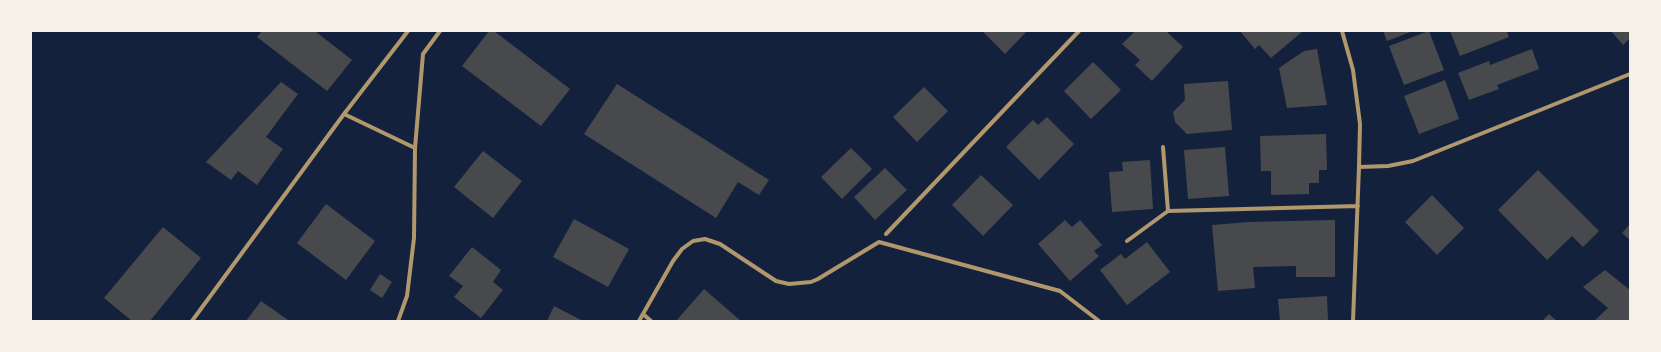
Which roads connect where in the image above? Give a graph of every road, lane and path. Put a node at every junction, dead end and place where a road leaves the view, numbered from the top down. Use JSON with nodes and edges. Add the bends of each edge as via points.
{"nodes":[{"id":1,"x":408,"y":31,"type":"edge"},
{"id":2,"x":440,"y":31,"type":"edge"},
{"id":3,"x":1079,"y":31,"type":"edge"},
{"id":4,"x":1342,"y":31,"type":"edge"},
{"id":5,"x":1630,"y":74,"type":"edge"},
{"id":6,"x":344,"y":114,"type":"junction"},
{"id":7,"x":1163,"y":147,"type":"dead end"},
{"id":8,"x":415,"y":148,"type":"junction"},
{"id":9,"x":1360,"y":167,"type":"junction"},
{"id":10,"x":1358,"y":206,"type":"junction"},
{"id":11,"x":1168,"y":211,"type":"junction"},
{"id":12,"x":886,"y":234,"type":"dead end"},
{"id":13,"x":1128,"y":241,"type":"dead end"},
{"id":14,"x":644,"y":314,"type":"junction"},
{"id":15,"x":192,"y":321,"type":"edge"},
{"id":16,"x":398,"y":321,"type":"edge"},
{"id":17,"x":640,"y":321,"type":"edge"},
{"id":18,"x":651,"y":321,"type":"edge"},
{"id":19,"x":1099,"y":321,"type":"edge"},
{"id":20,"x":1353,"y":321,"type":"edge"}],
"edges":[{"from":1,"to":6,"type":"street"},
{"from":2,"to":8,"type":"street","via":[[423,54]]},
{"from":3,"to":12,"type":"street"},
{"from":4,"to":9,"type":"street","via":[[1353,70],[1360,124]]},
{"from":5,"to":9,"type":"street","via":[[1413,161],[1388,166]]},
{"from":6,"to":8,"type":"street"},
{"from":6,"to":15,"type":"street"},
{"from":7,"to":11,"type":"street"},
{"from":8,"to":16,"type":"street","via":[[414,238],[407,296]]},
{"from":9,"to":10,"type":"street"},
{"from":10,"to":11,"type":"street"},
{"from":10,"to":20,"type":"street"},
{"from":11,"to":13,"type":"street"},
{"from":14,"to":17,"type":"street"},
{"from":14,"to":18,"type":"street"},
{"from":14,"to":19,"type":"street","via":[[682,249],[693,241],[705,239],[720,244],[776,281],[789,284],[818,279],[879,242],[1060,291]]}]}
